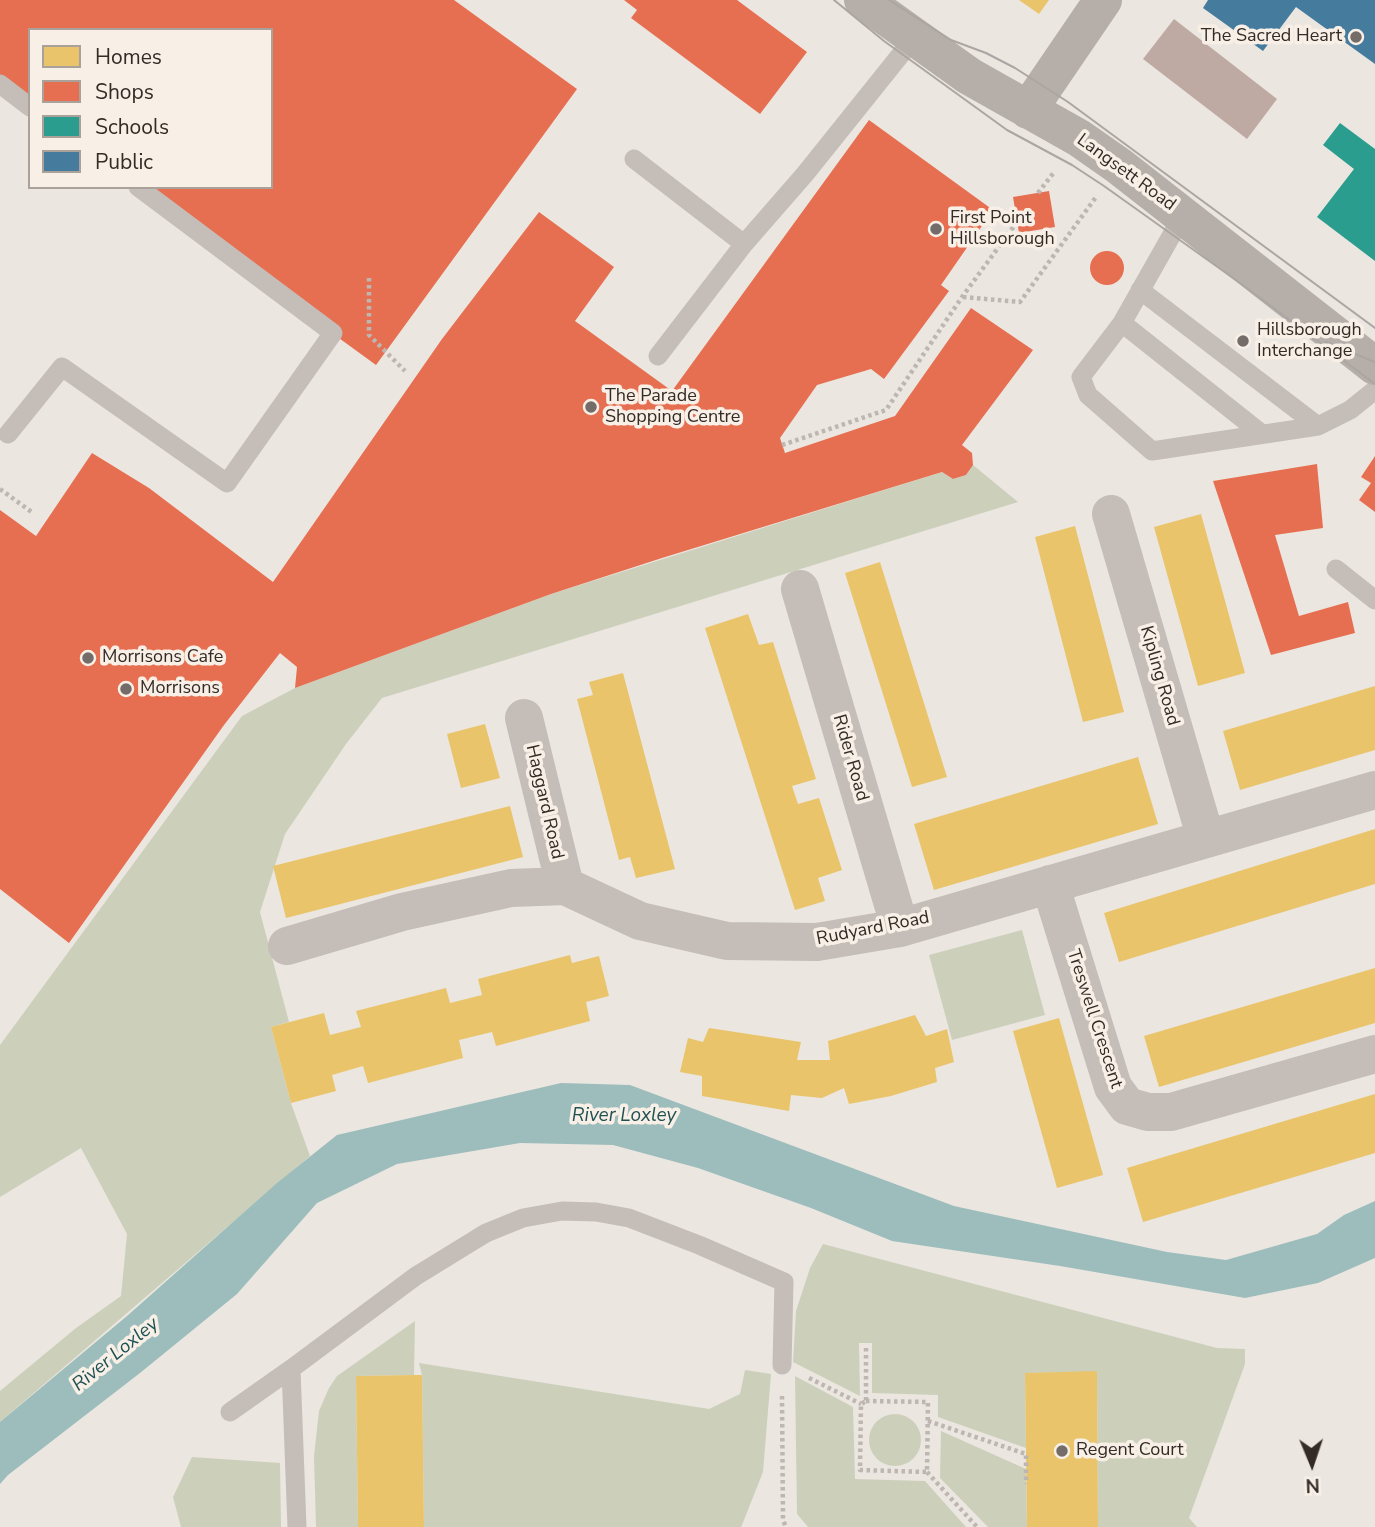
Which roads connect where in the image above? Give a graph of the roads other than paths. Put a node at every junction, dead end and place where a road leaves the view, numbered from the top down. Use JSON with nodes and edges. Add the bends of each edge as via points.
{"nodes":[{"id":1,"x":863,"y":0,"type":"edge"},
{"id":2,"x":1104,"y":0,"type":"edge"},
{"id":3,"x":914,"y":38,"type":"junction"},
{"id":4,"x":0,"y":85,"type":"edge"},
{"id":5,"x":28,"y":106,"type":"edge"},
{"id":6,"x":1028,"y":110,"type":"junction"},
{"id":7,"x":634,"y":159,"type":"dead end"},
{"id":8,"x":141,"y":189,"type":"edge"},
{"id":9,"x":1183,"y":215,"type":"junction"},
{"id":10,"x":744,"y":244,"type":"junction"},
{"id":11,"x":1140,"y":290,"type":"junction"},
{"id":12,"x":1122,"y":323,"type":"junction"},
{"id":13,"x":658,"y":356,"type":"dead end"},
{"id":14,"x":1375,"y":366,"type":"edge"},
{"id":15,"x":1375,"y":390,"type":"edge"},
{"id":16,"x":1318,"y":426,"type":"junction"},
{"id":17,"x":8,"y":434,"type":"dead end"},
{"id":18,"x":1262,"y":434,"type":"junction"},
{"id":19,"x":1111,"y":514,"type":"dead end"},
{"id":20,"x":1336,"y":569,"type":"dead end"},
{"id":21,"x":800,"y":589,"type":"dead end"},
{"id":22,"x":1375,"y":600,"type":"edge"},
{"id":23,"x":524,"y":718,"type":"dead end"},
{"id":24,"x":1375,"y":790,"type":"edge"},
{"id":25,"x":1206,"y":839,"type":"junction"},
{"id":26,"x":1051,"y":884,"type":"junction"},
{"id":27,"x":565,"y":887,"type":"junction"},
{"id":28,"x":900,"y":928,"type":"junction"},
{"id":29,"x":287,"y":946,"type":"dead end"},
{"id":30,"x":1375,"y":1054,"type":"edge"},
{"id":31,"x":782,"y":1365,"type":"road end"},
{"id":32,"x":292,"y":1369,"type":"junction"},
{"id":33,"x":230,"y":1412,"type":"dead end"},
{"id":34,"x":297,"y":1527,"type":"edge"}],
"edges":[{"from":1,"to":3,"type":"street","name":"Langsett Road"},
{"from":2,"to":6,"type":"street"},
{"from":3,"to":6,"type":"street","name":"Langsett Road"},
{"from":3,"to":10,"type":"lane"},
{"from":4,"to":5,"type":"lane"},
{"from":6,"to":9,"type":"street","name":"Langsett Road","via":[[1079,138]]},
{"from":7,"to":10,"type":"lane"},
{"from":8,"to":17,"type":"lane","via":[[333,333],[226,483],[62,367]]},
{"from":9,"to":11,"type":"lane"},
{"from":9,"to":14,"type":"street","name":"Langsett Road"},
{"from":10,"to":13,"type":"lane"},
{"from":11,"to":12,"type":"lane"},
{"from":11,"to":16,"type":"lane"},
{"from":12,"to":18,"type":"lane"},
{"from":12,"to":18,"type":"lane","via":[[1082,377],[1088,395],[1152,451]]},
{"from":15,"to":16,"type":"lane","via":[[1350,410]]},
{"from":16,"to":18,"type":"lane"},
{"from":19,"to":25,"type":"street","name":"Kipling Road"},
{"from":20,"to":22,"type":"lane"},
{"from":21,"to":28,"type":"street","name":"Rider Road"},
{"from":23,"to":27,"type":"street","name":"Haggard Road"},
{"from":24,"to":25,"type":"street","name":"Rudyard Road"},
{"from":25,"to":26,"type":"street","name":"Rudyard Road"},
{"from":26,"to":28,"type":"street","name":"Rudyard Road"},
{"from":26,"to":30,"type":"street","name":"Treswell Crescent","via":[[1113,1087],[1127,1106],[1171,1112]]},
{"from":27,"to":28,"type":"street","name":"Rudyard Road","via":[[640,921],[727,941],[817,942]]},
{"from":27,"to":29,"type":"street","name":"Rudyard Road","via":[[511,888],[402,912]]},
{"from":31,"to":32,"type":"lane","via":[[784,1282],[629,1218],[562,1211],[523,1218],[486,1233],[416,1276]]},
{"from":32,"to":33,"type":"lane"},
{"from":32,"to":34,"type":"lane"}]}
